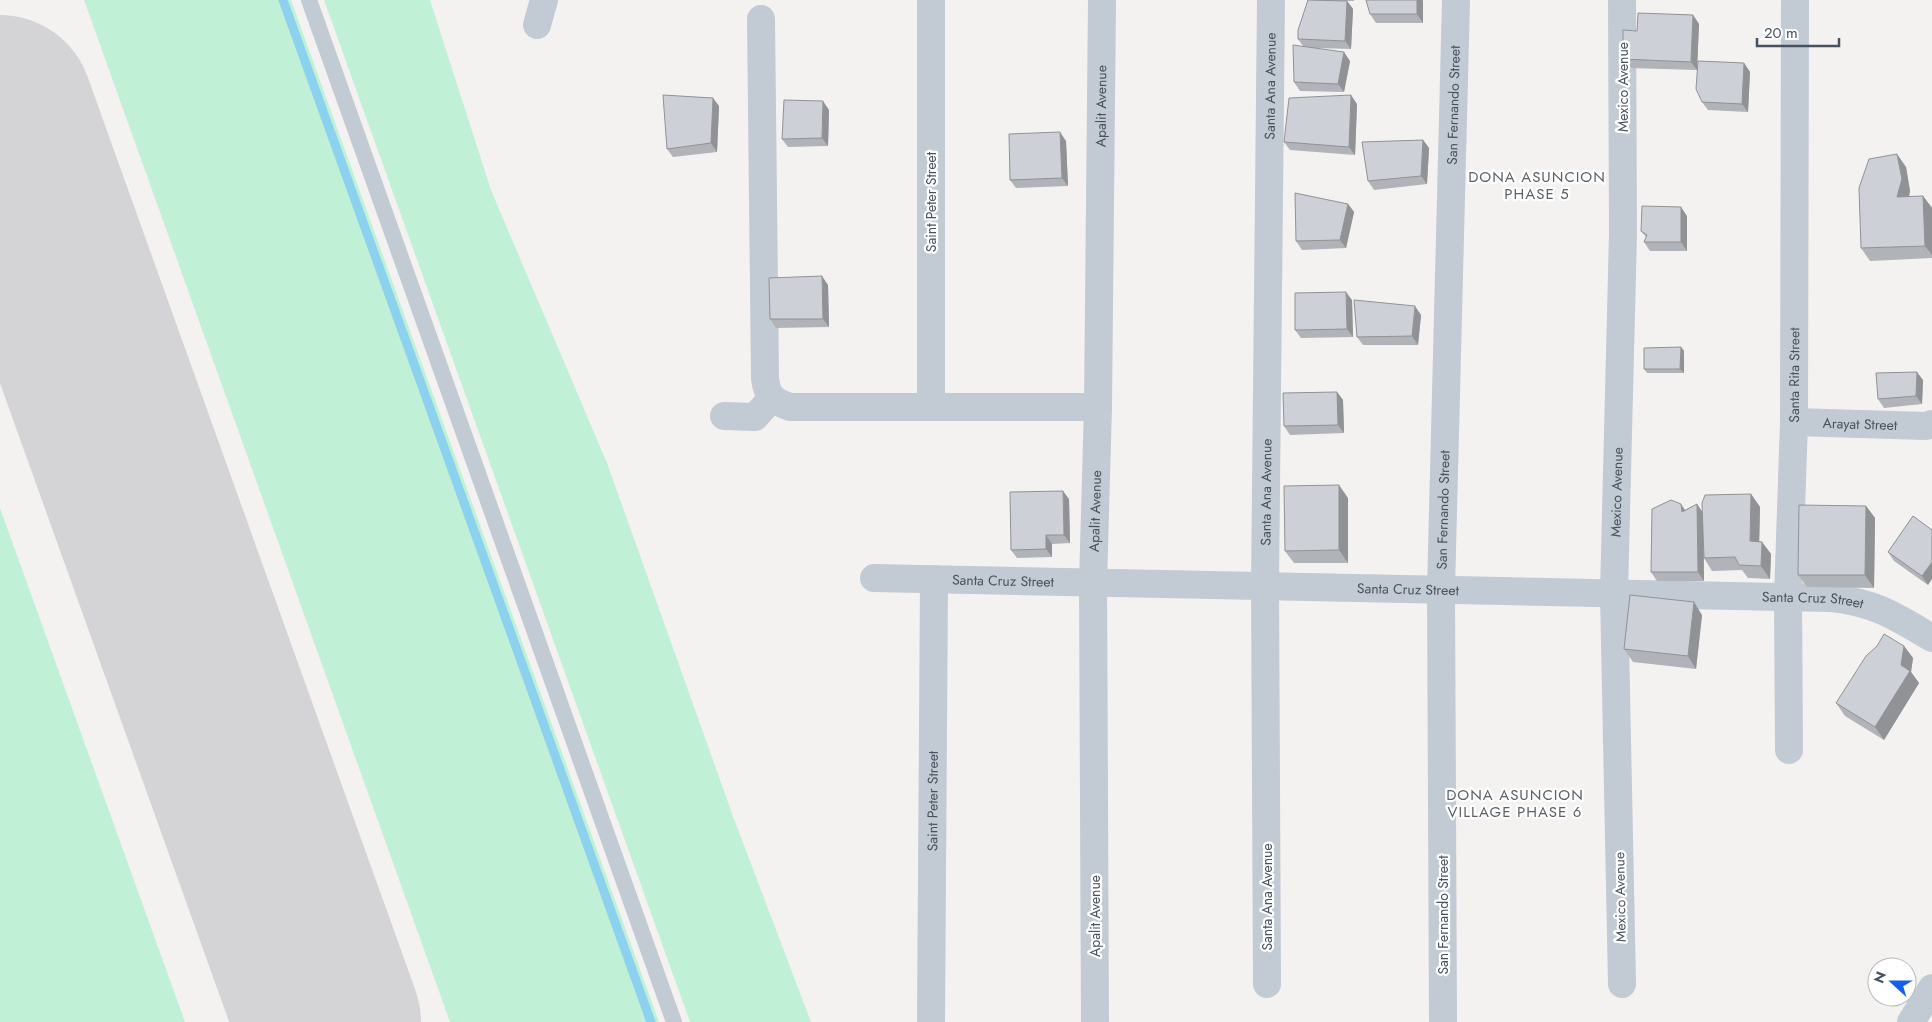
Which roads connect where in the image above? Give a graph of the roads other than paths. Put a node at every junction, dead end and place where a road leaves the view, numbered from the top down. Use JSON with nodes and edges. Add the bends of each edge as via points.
{"nodes":[{"id":1,"x":309,"y":0,"type":"edge"},
{"id":2,"x":931,"y":0,"type":"edge"},
{"id":3,"x":1102,"y":0,"type":"edge"},
{"id":4,"x":1271,"y":0,"type":"edge"},
{"id":5,"x":1456,"y":0,"type":"edge"},
{"id":6,"x":1622,"y":0,"type":"edge"},
{"id":7,"x":1795,"y":0,"type":"edge"},
{"id":8,"x":761,"y":19,"type":"dead end"},
{"id":9,"x":771,"y":399,"type":"junction"},
{"id":10,"x":931,"y":405,"type":"junction"},
{"id":11,"x":1098,"y":406,"type":"junction"},
{"id":12,"x":724,"y":416,"type":"dead end"},
{"id":13,"x":1794,"y":422,"type":"junction"},
{"id":14,"x":1929,"y":425,"type":"edge"},
{"id":15,"x":874,"y":578,"type":"dead end"},
{"id":16,"x":934,"y":579,"type":"junction"},
{"id":17,"x":1093,"y":582,"type":"junction"},
{"id":18,"x":1265,"y":586,"type":"junction"},
{"id":19,"x":1441,"y":590,"type":"junction"},
{"id":20,"x":1614,"y":593,"type":"junction"},
{"id":21,"x":1788,"y":597,"type":"junction"},
{"id":22,"x":1932,"y":638,"type":"edge"},
{"id":23,"x":1789,"y":750,"type":"dead end"},
{"id":24,"x":1267,"y":984,"type":"dead end"},
{"id":25,"x":1622,"y":984,"type":"dead end"},
{"id":26,"x":1443,"y":1021,"type":"edge"},
{"id":27,"x":674,"y":1022,"type":"edge"},
{"id":28,"x":931,"y":1022,"type":"edge"},
{"id":29,"x":1095,"y":1022,"type":"edge"}],
"edges":[{"from":1,"to":27,"type":"lane"},
{"from":2,"to":10,"type":"street","name":"Saint Peter Street"},
{"from":3,"to":11,"type":"street","name":"Apalit Avenue"},
{"from":4,"to":18,"type":"street","name":"Santa Ana Avenue"},
{"from":5,"to":19,"type":"street","name":"San Fernando Street"},
{"from":6,"to":20,"type":"street","name":"Mexico Avenue","via":[[1623,233]]},
{"from":7,"to":13,"type":"street","name":"Santa Rita Street"},
{"from":8,"to":9,"type":"street","via":[[765,378],[766,391]]},
{"from":9,"to":10,"type":"street","via":[[790,406]]},
{"from":9,"to":12,"type":"street","via":[[755,417]]},
{"from":10,"to":11,"type":"street"},
{"from":11,"to":17,"type":"street","name":"Apalit Avenue"},
{"from":13,"to":14,"type":"street","name":"Arayat Street"},
{"from":13,"to":21,"type":"street","name":"Santa Rita Street"},
{"from":15,"to":16,"type":"street","name":"Santa Cruz Street"},
{"from":16,"to":17,"type":"street","name":"Santa Cruz Street"},
{"from":16,"to":28,"type":"street","name":"Saint Peter Street"},
{"from":17,"to":18,"type":"street","name":"Santa Cruz Street"},
{"from":17,"to":29,"type":"street","name":"Apalit Avenue"},
{"from":18,"to":19,"type":"street","name":"Santa Cruz Street"},
{"from":18,"to":24,"type":"street","name":"Santa Ana Avenue"},
{"from":19,"to":20,"type":"street","name":"Santa Cruz Street"},
{"from":19,"to":26,"type":"street","name":"San Fernando Street"},
{"from":20,"to":21,"type":"street","name":"Santa Cruz Street"},
{"from":20,"to":25,"type":"street","name":"Mexico Avenue"},
{"from":21,"to":22,"type":"street","name":"Santa Cruz Street","via":[[1861,601],[1888,612]]},
{"from":21,"to":23,"type":"street","name":"Santa Rita Street"}]}
